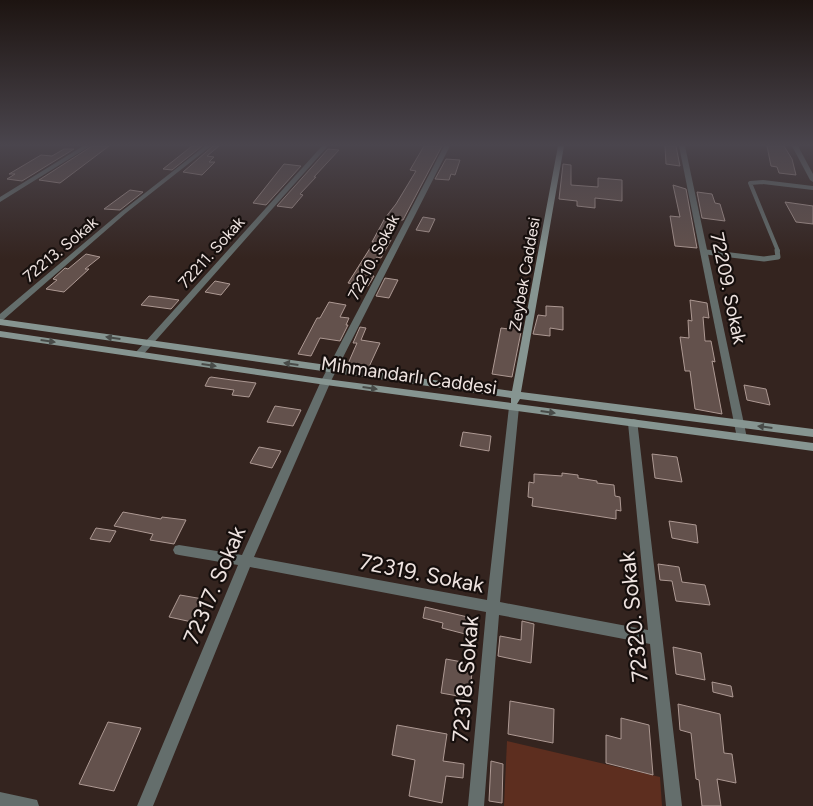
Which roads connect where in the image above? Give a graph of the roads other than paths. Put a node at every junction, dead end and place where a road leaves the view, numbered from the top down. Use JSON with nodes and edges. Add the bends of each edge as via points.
{"nodes":[{"id":1,"x":26,"y":184,"type":"edge"},
{"id":2,"x":160,"y":184,"type":"edge"},
{"id":3,"x":291,"y":184,"type":"edge"},
{"id":4,"x":427,"y":184,"type":"edge"},
{"id":5,"x":554,"y":184,"type":"edge"},
{"id":6,"x":691,"y":184,"type":"edge"},
{"id":7,"x":753,"y":184,"type":"edge"},
{"id":8,"x":776,"y":184,"type":"edge"},
{"id":9,"x":813,"y":188,"type":"edge"},
{"id":10,"x":0,"y":200,"type":"edge"},
{"id":11,"x":706,"y":252,"type":"junction"},
{"id":12,"x":0,"y":318,"type":"edge"},
{"id":13,"x":0,"y":322,"type":"edge"},
{"id":14,"x":0,"y":334,"type":"edge"},
{"id":15,"x":148,"y":343,"type":"junction"},
{"id":16,"x":139,"y":354,"type":"junction"},
{"id":17,"x":332,"y":369,"type":"junction"},
{"id":18,"x":326,"y":382,"type":"junction"},
{"id":19,"x":515,"y":401,"type":"junction"},
{"id":20,"x":633,"y":423,"type":"junction"},
{"id":21,"x":740,"y":424,"type":"junction"},
{"id":22,"x":813,"y":433,"type":"edge"},
{"id":23,"x":742,"y":438,"type":"junction"},
{"id":24,"x":813,"y":447,"type":"edge"},
{"id":25,"x":179,"y":550,"type":"dead end"},
{"id":26,"x":246,"y":561,"type":"junction"},
{"id":27,"x":493,"y":608,"type":"junction"},
{"id":28,"x":656,"y":638,"type":"junction"},
{"id":29,"x":0,"y":800,"type":"edge"},
{"id":30,"x":31,"y":806,"type":"edge"},
{"id":31,"x":145,"y":806,"type":"edge"},
{"id":32,"x":476,"y":806,"type":"edge"},
{"id":33,"x":674,"y":806,"type":"edge"}],
"edges":[{"from":1,"to":10,"type":"street"},
{"from":2,"to":12,"type":"street","name":"72213. Sokak"},
{"from":3,"to":15,"type":"street","name":"72211. Sokak"},
{"from":4,"to":17,"type":"street","name":"72210. Sokak"},
{"from":5,"to":19,"type":"street","name":"Zeybek Caddesi"},
{"from":6,"to":11,"type":"street","name":"72209. Sokak"},
{"from":7,"to":11,"type":"lane","via":[[750,184],[778,257],[764,259]]},
{"from":8,"to":9,"type":"lane"},
{"from":11,"to":21,"type":"street","name":"72209. Sokak"},
{"from":15,"to":13,"type":"street","name":"Mihmandarlı Caddesi","one_way":true},
{"from":14,"to":16,"type":"street","name":"Mihmandarlı Caddesi","one_way":true},
{"from":15,"to":16,"type":"street","name":"72211. Sokak"},
{"from":17,"to":15,"type":"street","name":"Mihmandarlı Caddesi","one_way":true},
{"from":16,"to":18,"type":"street","name":"Mihmandarlı Caddesi","one_way":true},
{"from":17,"to":18,"type":"street","name":"72210. Sokak"},
{"from":17,"to":19,"type":"street","name":"Mihmandarlı Caddesi"},
{"from":18,"to":19,"type":"street","name":"Mihmandarlı Caddesi","one_way":true},
{"from":18,"to":26,"type":"street","name":"72317. Sokak"},
{"from":19,"to":20,"type":"street","name":"Mihmandarlı Caddesi","one_way":true},
{"from":19,"to":21,"type":"street","name":"Mihmandarlı Caddesi"},
{"from":19,"to":27,"type":"street","name":"72318. Sokak"},
{"from":20,"to":23,"type":"street","name":"Mihmandarlı Caddesi"},
{"from":20,"to":28,"type":"street","name":"72320. Sokak"},
{"from":22,"to":21,"type":"street","name":"Mihmandarlı Caddesi","one_way":true},
{"from":21,"to":23,"type":"street","name":"72209. Sokak"},
{"from":23,"to":24,"type":"street","name":"Mihmandarlı Caddesi"},
{"from":25,"to":26,"type":"street","name":"72319. Sokak"},
{"from":26,"to":27,"type":"street","name":"72319. Sokak"},
{"from":26,"to":31,"type":"street","name":"72317. Sokak"},
{"from":27,"to":28,"type":"street","name":"72319. Sokak"},
{"from":27,"to":32,"type":"street","name":"72318. Sokak"},
{"from":28,"to":33,"type":"street","name":"72320. Sokak"},
{"from":29,"to":30,"type":"street"}]}
